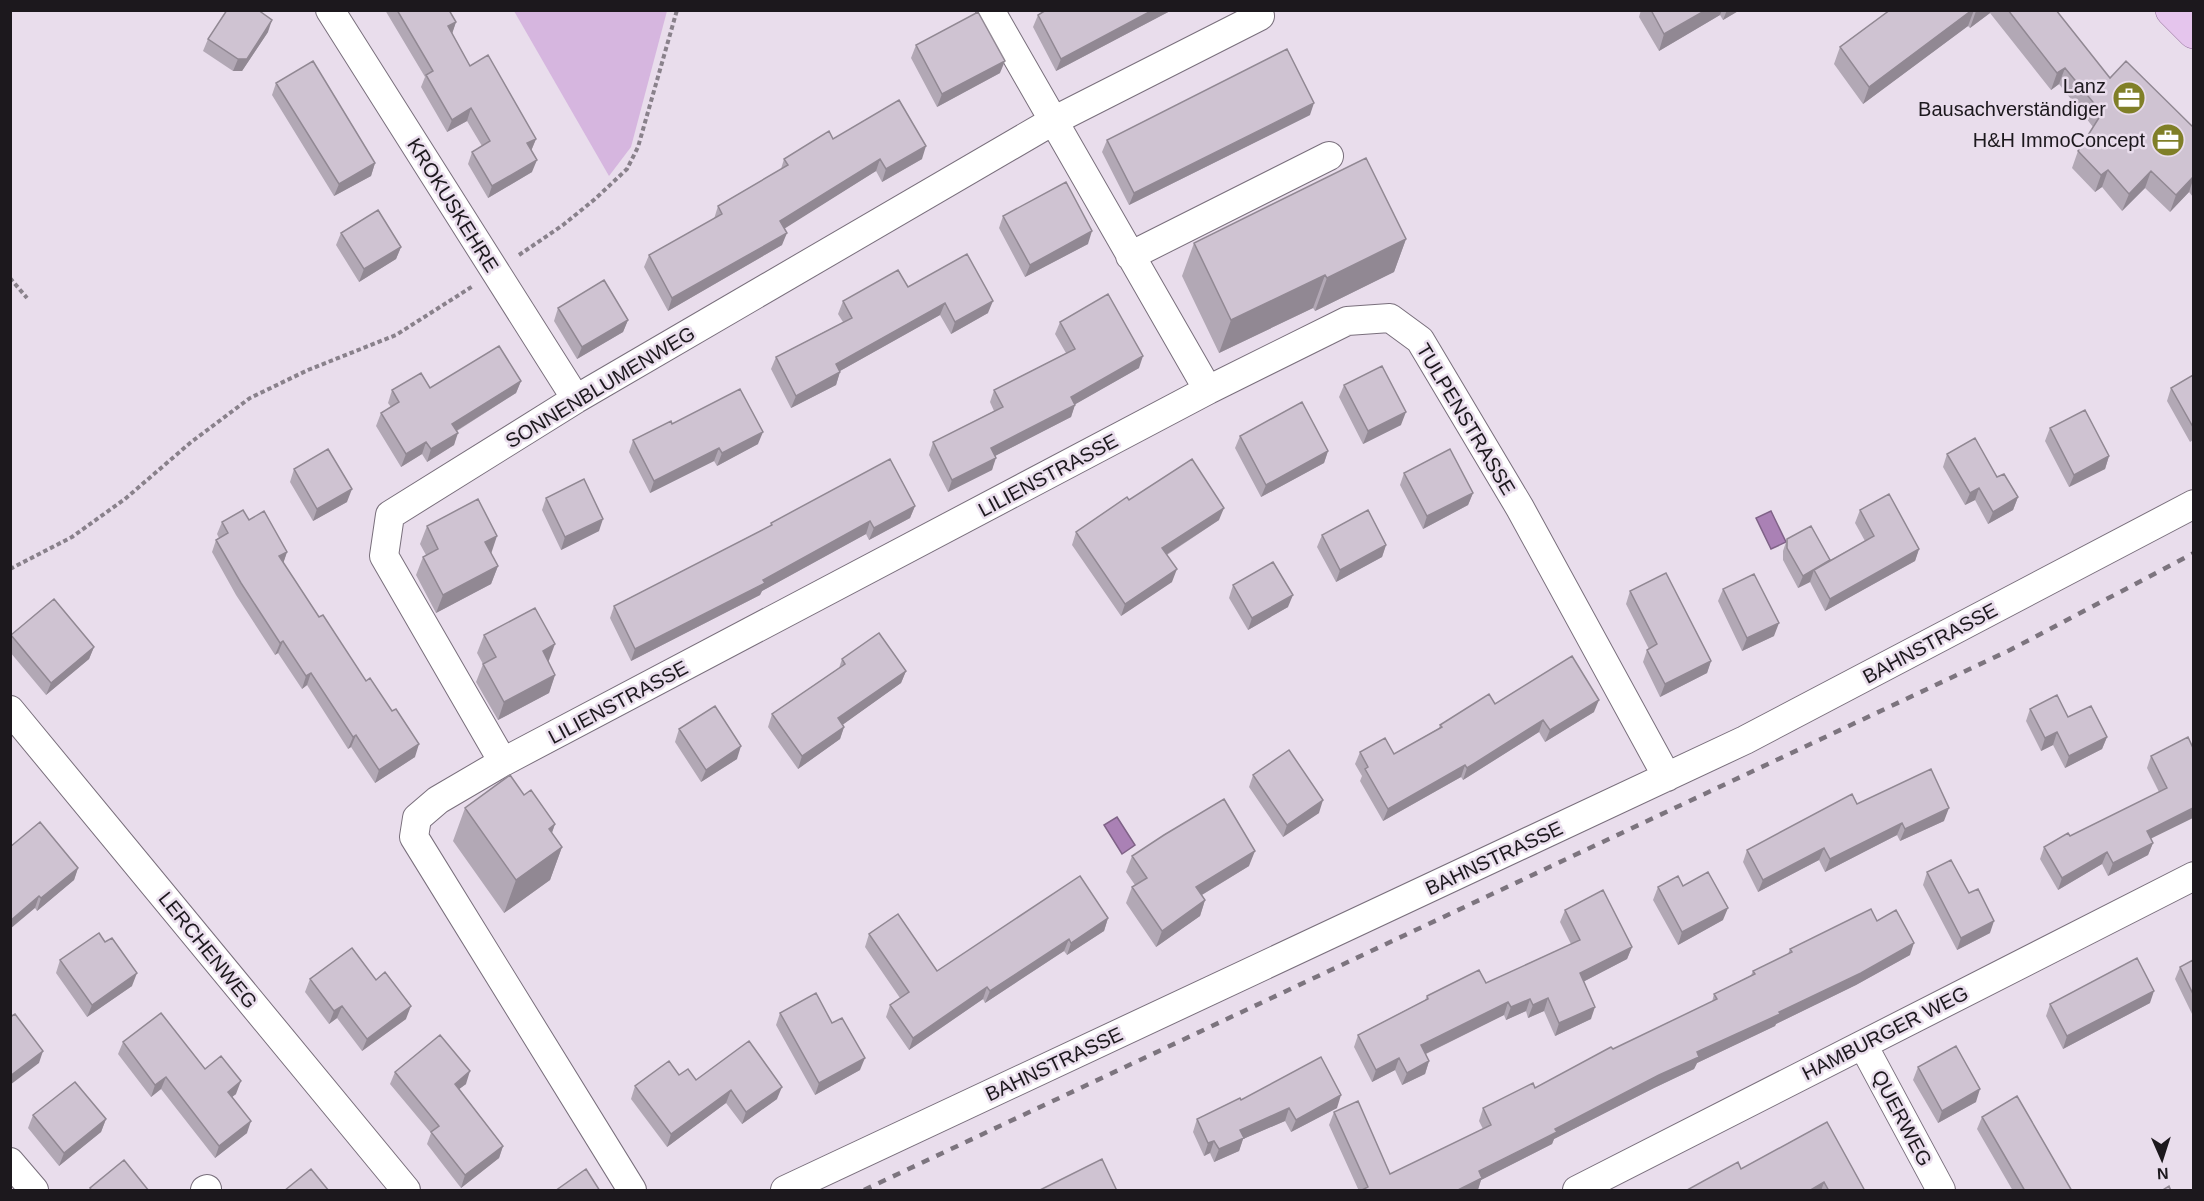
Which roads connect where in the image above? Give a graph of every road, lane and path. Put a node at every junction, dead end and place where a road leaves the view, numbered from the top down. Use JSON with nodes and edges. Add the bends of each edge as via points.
{"nodes":[{"id":1,"x":330,"y":10,"type":"edge"},
{"id":2,"x":677,"y":10,"type":"edge"},
{"id":3,"x":990,"y":10,"type":"edge"},
{"id":4,"x":2172,"y":10,"type":"edge"},
{"id":5,"x":1260,"y":16,"type":"dead end"},
{"id":6,"x":2193,"y":32,"type":"edge"},
{"id":7,"x":1053,"y":121,"type":"junction"},
{"id":8,"x":1329,"y":156,"type":"dead end"},
{"id":9,"x":1130,"y":256,"type":"junction"},
{"id":10,"x":495,"y":272,"type":"junction"},
{"id":11,"x":10,"y":278,"type":"edge"},
{"id":12,"x":27,"y":298,"type":"dead end"},
{"id":13,"x":1208,"y":390,"type":"junction"},
{"id":14,"x":576,"y":399,"type":"junction"},
{"id":15,"x":2193,"y":504,"type":"edge"},
{"id":16,"x":10,"y":569,"type":"edge"},
{"id":17,"x":10,"y":710,"type":"edge"},
{"id":18,"x":503,"y":762,"type":"junction"},
{"id":19,"x":1667,"y":777,"type":"junction"},
{"id":20,"x":2193,"y":876,"type":"edge"},
{"id":21,"x":1863,"y":1045,"type":"junction"},
{"id":22,"x":10,"y":1162,"type":"edge"},
{"id":23,"x":34,"y":1191,"type":"edge"},
{"id":24,"x":405,"y":1191,"type":"edge"},
{"id":25,"x":632,"y":1191,"type":"edge"},
{"id":26,"x":785,"y":1191,"type":"edge"},
{"id":27,"x":1577,"y":1191,"type":"edge"},
{"id":28,"x":1941,"y":1191,"type":"edge"}],
"edges":[{"from":1,"to":10,"type":"street","name":"KROKUSKEHRE"},
{"from":2,"to":10,"type":"path","via":[[638,147],[627,169],[563,225]]},
{"from":3,"to":7,"type":"street"},
{"from":4,"to":6,"type":"main road"},
{"from":5,"to":7,"type":"street"},
{"from":7,"to":9,"type":"street"},
{"from":7,"to":14,"type":"street","name":"SONNENBLUMENWEG"},
{"from":8,"to":9,"type":"street"},
{"from":9,"to":13,"type":"street"},
{"from":10,"to":14,"type":"street","name":"KROKUSKEHRE"},
{"from":10,"to":16,"type":"path","via":[[396,335],[249,398],[107,512],[72,537]]},
{"from":11,"to":12,"type":"path"},
{"from":13,"to":18,"type":"street","name":"LILIENSTRASSE"},
{"from":13,"to":19,"type":"street","name":"TULPENSTRASSE","via":[[1347,321],[1390,318],[1420,340],[1520,508]]},
{"from":14,"to":18,"type":"street","name":"SONNENBLUMENWEG","via":[[390,515],[384,556]]},
{"from":15,"to":19,"type":"street","name":"BAHNSTRASSE","via":[[1745,740]]},
{"from":17,"to":24,"type":"street","name":"LERCHENWEG"},
{"from":18,"to":25,"type":"street","name":"LILIENSTRASSE","via":[[438,800],[417,818],[414,837]]},
{"from":19,"to":26,"type":"street","name":"BAHNSTRASSE"},
{"from":20,"to":21,"type":"street","name":"HAMBURGER WEG"},
{"from":21,"to":27,"type":"street","name":"HAMBURGER WEG"},
{"from":21,"to":28,"type":"street","name":"QUERWEG"},
{"from":22,"to":23,"type":"street"}]}
